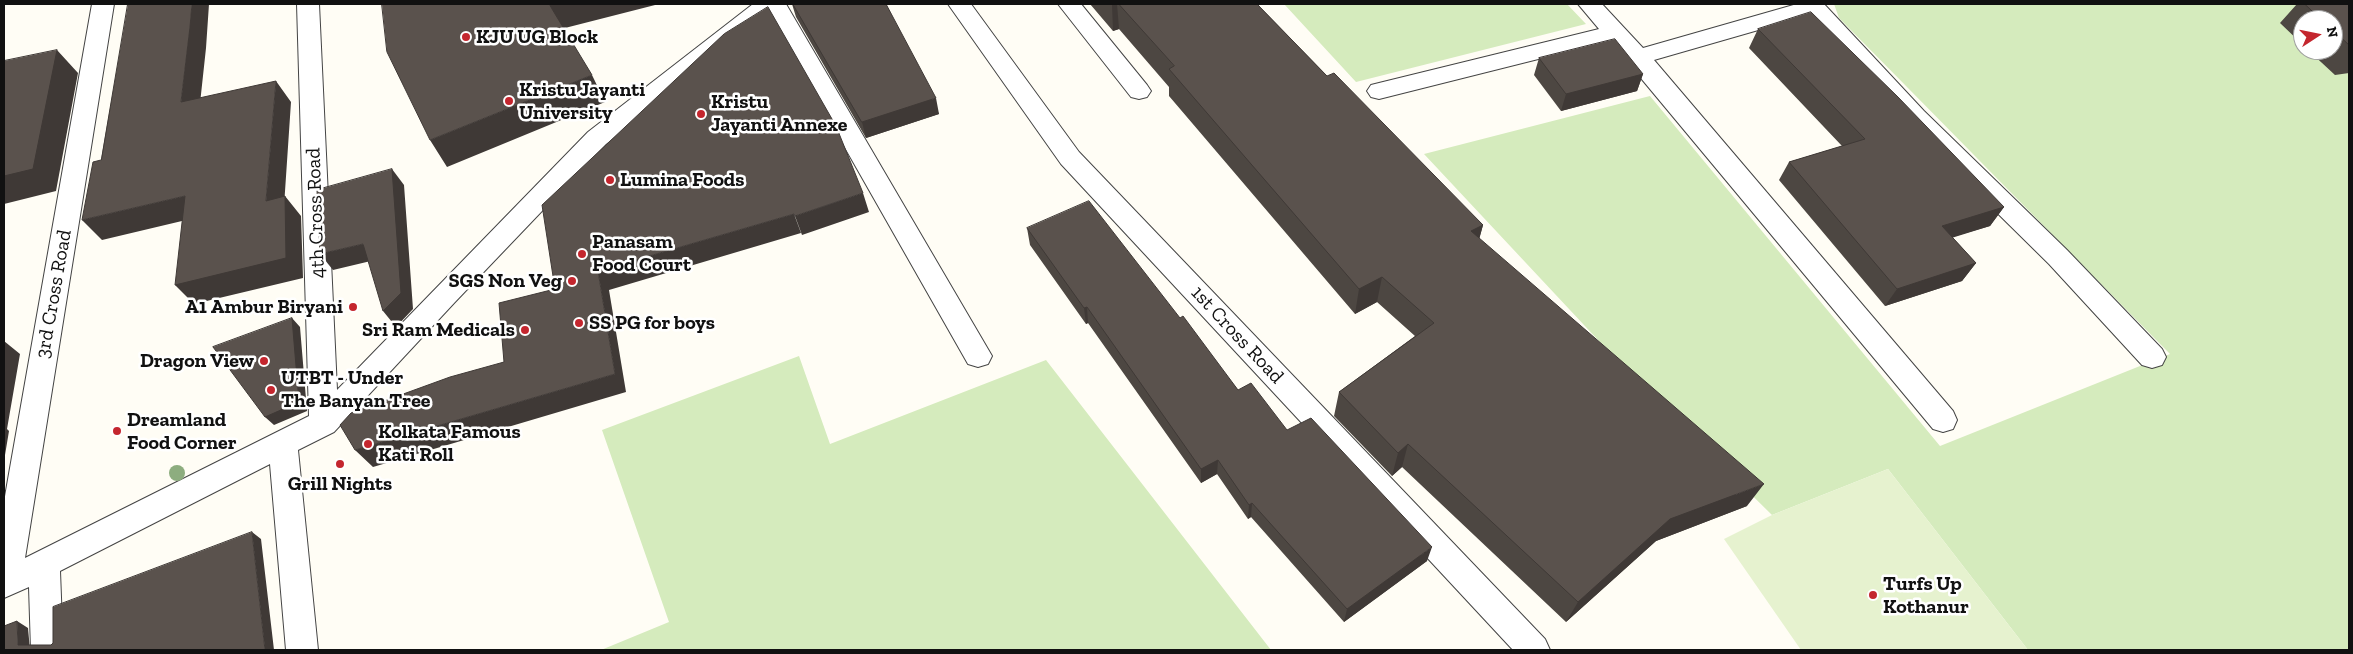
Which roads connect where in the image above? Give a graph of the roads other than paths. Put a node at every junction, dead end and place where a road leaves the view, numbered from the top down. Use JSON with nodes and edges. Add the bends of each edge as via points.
{"nodes":[{"id":1,"x":103,"y":4,"type":"edge"},
{"id":2,"x":308,"y":4,"type":"edge"},
{"id":3,"x":959,"y":4,"type":"edge"},
{"id":4,"x":1070,"y":4,"type":"edge"},
{"id":5,"x":1589,"y":4,"type":"edge"},
{"id":6,"x":767,"y":5,"type":"edge"},
{"id":7,"x":1812,"y":5,"type":"edge"},
{"id":8,"x":1616,"y":32,"type":"junction"},
{"id":9,"x":1638,"y":57,"type":"junction"},
{"id":10,"x":1138,"y":91,"type":"dead end"},
{"id":11,"x":1379,"y":91,"type":"dead end"},
{"id":12,"x":978,"y":356,"type":"dead end"},
{"id":13,"x":2152,"y":357,"type":"dead end"},
{"id":14,"x":1943,"y":420,"type":"dead end"},
{"id":15,"x":324,"y":423,"type":"junction"},
{"id":16,"x":283,"y":444,"type":"junction"},
{"id":17,"x":44,"y":564,"type":"junction"},
{"id":18,"x":4,"y":584,"type":"edge"},
{"id":19,"x":48,"y":650,"type":"edge"},
{"id":20,"x":302,"y":650,"type":"edge"},
{"id":21,"x":1534,"y":650,"type":"edge"}],
"edges":[{"from":1,"to":18,"type":"street","name":"3rd Cross Road"},
{"from":2,"to":15,"type":"street","name":"4th Cross Road"},
{"from":3,"to":21,"type":"street","name":"1st Cross Road","via":[[1070,158]]},
{"from":4,"to":10,"type":"street"},
{"from":5,"to":8,"type":"street"},
{"from":6,"to":12,"type":"street"},
{"from":6,"to":15,"type":"street","via":[[597,138]]},
{"from":7,"to":9,"type":"street"},
{"from":7,"to":13,"type":"street","via":[[1915,117],[2058,257]]},
{"from":8,"to":9,"type":"street"},
{"from":8,"to":11,"type":"street"},
{"from":9,"to":14,"type":"street"},
{"from":15,"to":16,"type":"street"},
{"from":16,"to":17,"type":"street"},
{"from":16,"to":20,"type":"street"},
{"from":17,"to":18,"type":"street"},
{"from":17,"to":19,"type":"street"}]}
